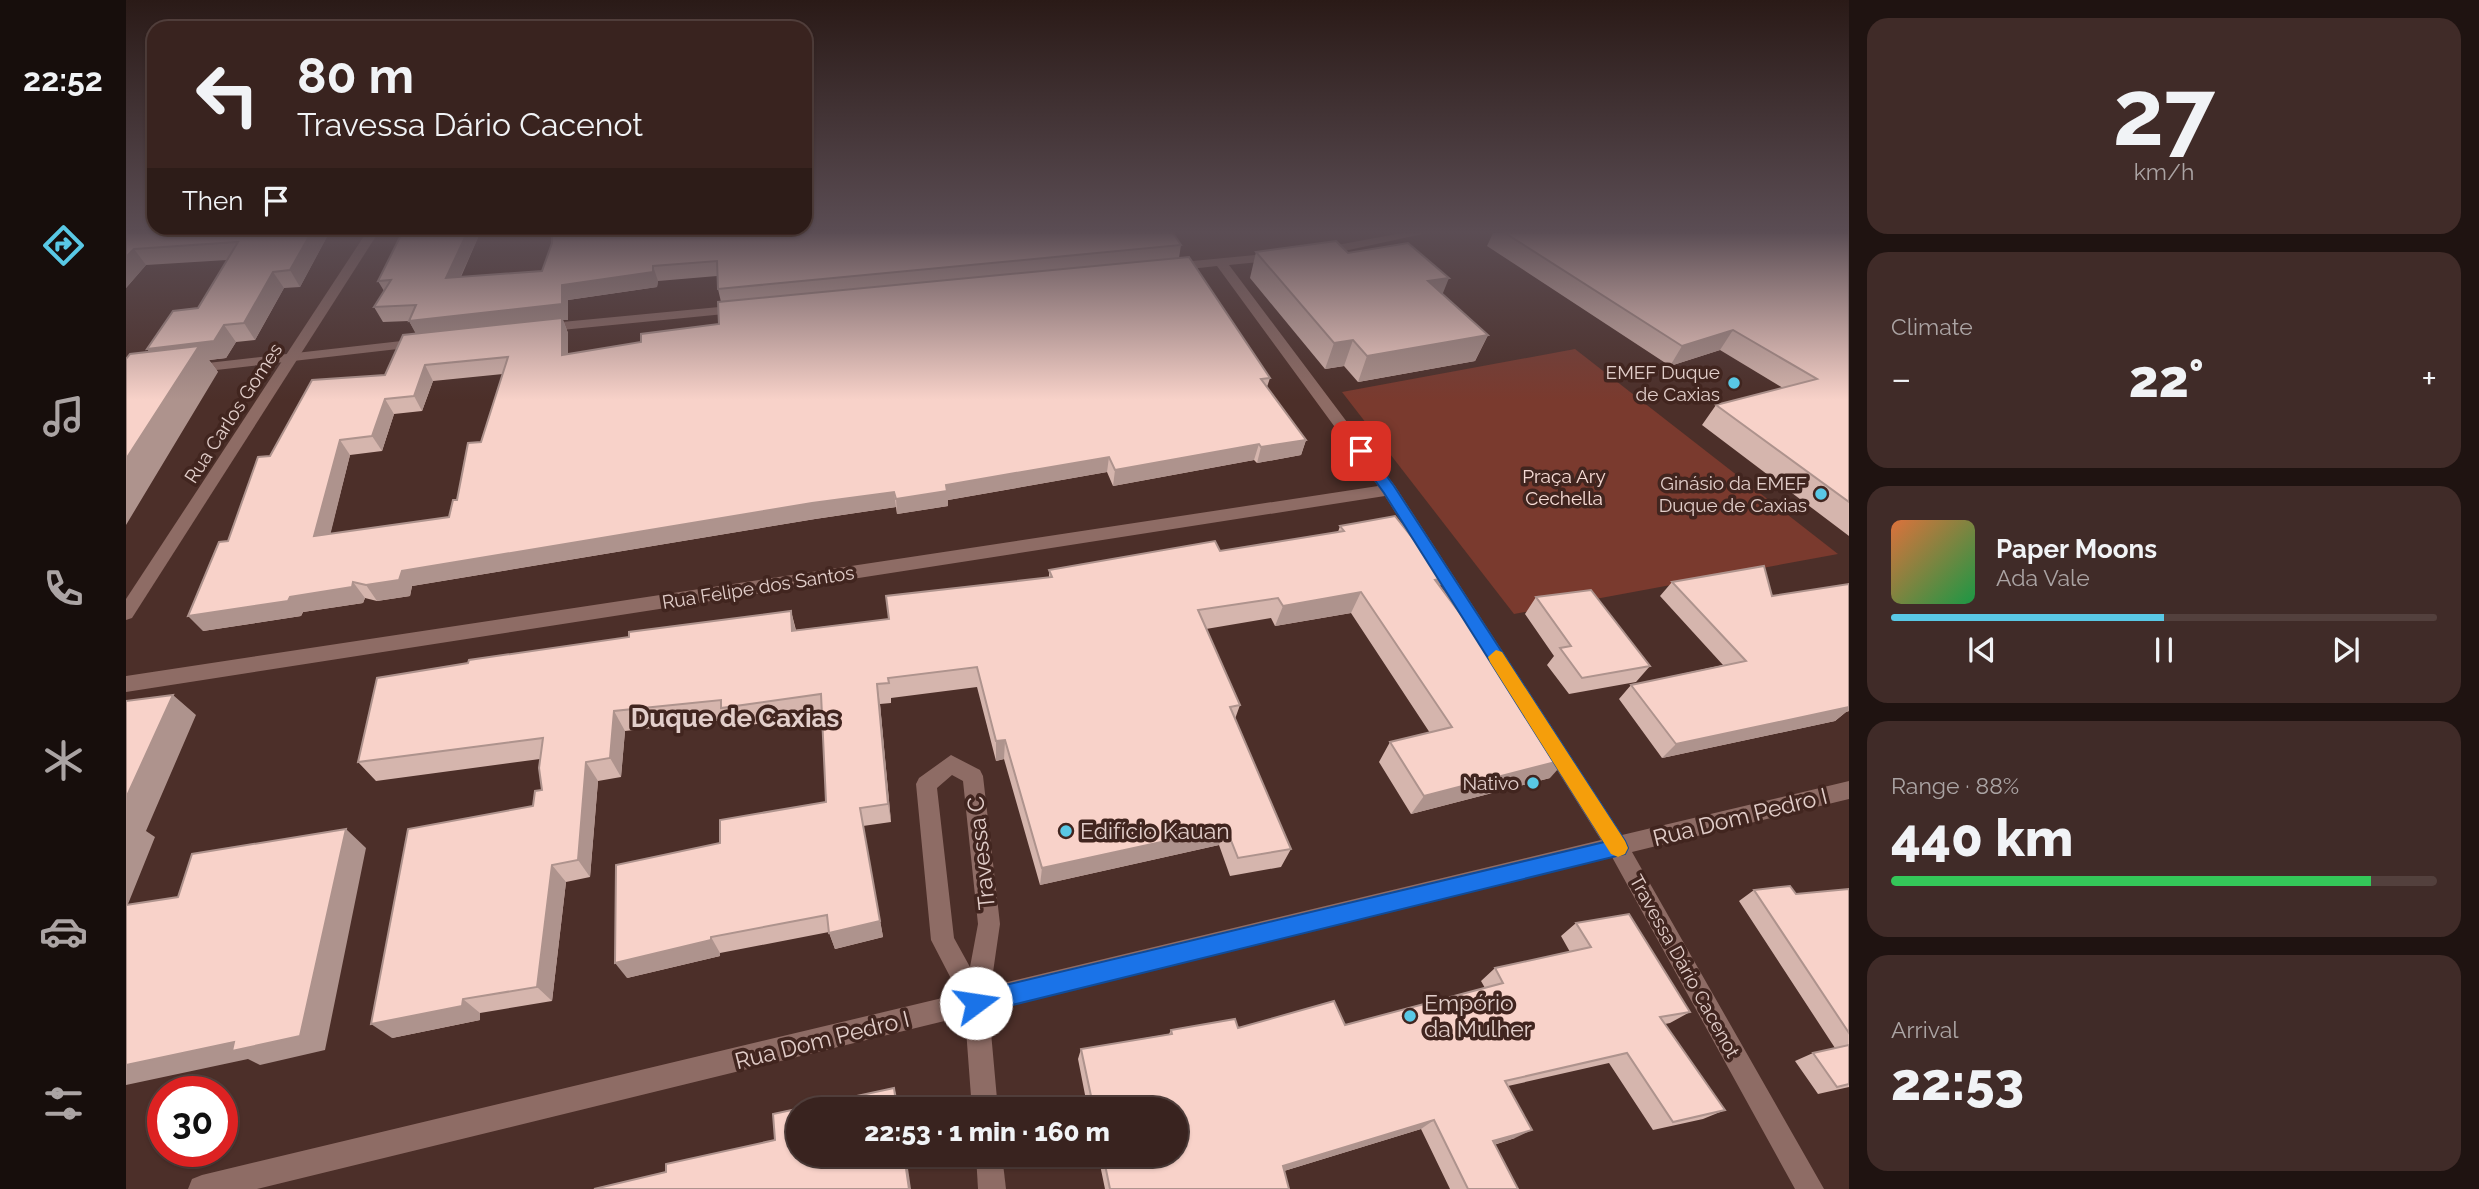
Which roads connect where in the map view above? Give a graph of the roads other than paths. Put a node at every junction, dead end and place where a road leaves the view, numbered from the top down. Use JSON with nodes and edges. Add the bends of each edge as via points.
{"nodes":[{"id":1,"x":336,"y":288,"type":"edge"},
{"id":2,"x":1240,"y":288,"type":"edge"},
{"id":3,"x":753,"y":308,"type":"edge"},
{"id":4,"x":533,"y":329,"type":"edge"},
{"id":5,"x":439,"y":340,"type":"edge"},
{"id":6,"x":292,"y":357,"type":"junction"},
{"id":7,"x":179,"y":370,"type":"edge"},
{"id":8,"x":1389,"y":490,"type":"junction"},
{"id":9,"x":126,"y":613,"type":"edge"},
{"id":10,"x":126,"y":684,"type":"edge"},
{"id":11,"x":1849,"y":790,"type":"edge"},
{"id":12,"x":1618,"y":848,"type":"junction"},
{"id":13,"x":976,"y":1003,"type":"junction"},
{"id":14,"x":984,"y":1097,"type":"edge"},
{"id":15,"x":990,"y":1167,"type":"edge"},
{"id":16,"x":202,"y":1189,"type":"edge"},
{"id":17,"x":992,"y":1189,"type":"edge"},
{"id":18,"x":1810,"y":1189,"type":"edge"}],
"edges":[{"from":1,"to":6,"type":"street","name":"Rua Carlos Gomes"},
{"from":2,"to":8,"type":"street","name":"Travessa Dário Cacenot"},
{"from":3,"to":4,"type":"street"},
{"from":5,"to":6,"type":"street"},
{"from":6,"to":7,"type":"street"},
{"from":6,"to":9,"type":"street","name":"Rua Carlos Gomes"},
{"from":8,"to":10,"type":"street","name":"Rua Felipe dos Santos"},
{"from":8,"to":12,"type":"street","name":"Travessa Dário Cacenot"},
{"from":11,"to":12,"type":"street","name":"Rua Dom Pedro I"},
{"from":12,"to":13,"type":"street","name":"Rua Dom Pedro I"},
{"from":12,"to":18,"type":"street","name":"Travessa Dário Cacenot"},
{"from":13,"to":13,"type":"street","name":"Travessa C","via":[[943,940],[926,785],[951,764],[973,776],[988,910]]},
{"from":13,"to":14,"type":"street","name":"Travessa C"},
{"from":13,"to":16,"type":"street","name":"Rua Dom Pedro I"},
{"from":15,"to":17,"type":"street"}]}
